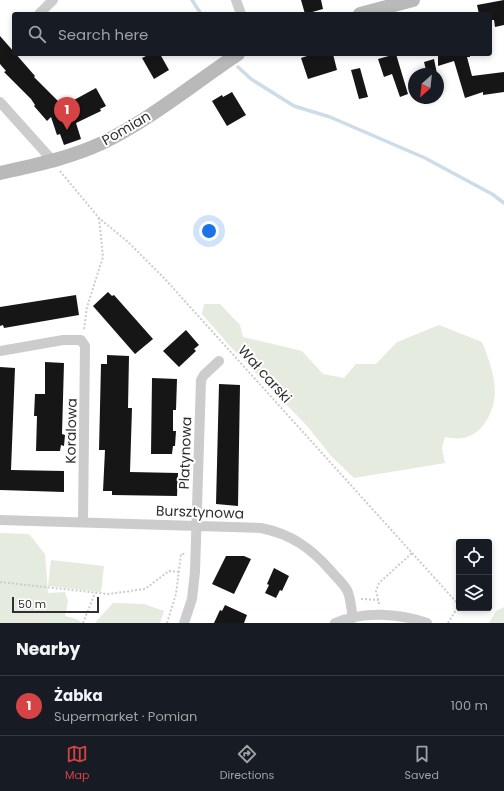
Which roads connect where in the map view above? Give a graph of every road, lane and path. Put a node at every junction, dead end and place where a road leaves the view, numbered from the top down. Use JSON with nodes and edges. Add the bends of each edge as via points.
{"nodes":[{"id":1,"x":53,"y":0,"type":"edge"},
{"id":2,"x":236,"y":0,"type":"edge"},
{"id":3,"x":413,"y":0,"type":"edge"},
{"id":4,"x":41,"y":12,"type":"edge"},
{"id":5,"x":240,"y":12,"type":"edge"},
{"id":6,"x":368,"y":12,"type":"edge"},
{"id":7,"x":235,"y":56,"type":"edge"},
{"id":8,"x":0,"y":102,"type":"edge"},
{"id":9,"x":53,"y":161,"type":"junction"},
{"id":10,"x":0,"y":173,"type":"edge"},
{"id":11,"x":99,"y":218,"type":"junction"},
{"id":12,"x":81,"y":340,"type":"junction"},
{"id":13,"x":0,"y":351,"type":"edge"},
{"id":14,"x":219,"y":361,"type":"dead end"},
{"id":15,"x":0,"y":520,"type":"edge"},
{"id":16,"x":83,"y":522,"type":"junction"},
{"id":17,"x":197,"y":526,"type":"junction"},
{"id":18,"x":196,"y":547,"type":"junction"},
{"id":19,"x":412,"y":553,"type":"junction"},
{"id":20,"x":179,"y":572,"type":"junction"},
{"id":21,"x":0,"y":582,"type":"edge"},
{"id":22,"x":94,"y":593,"type":"junction"},
{"id":23,"x":379,"y":600,"type":"dead end"},
{"id":24,"x":456,"y":602,"type":"edge"},
{"id":25,"x":456,"y":610,"type":"edge"},
{"id":26,"x":353,"y":618,"type":"junction"},
{"id":27,"x":83,"y":623,"type":"edge"},
{"id":28,"x":167,"y":623,"type":"edge"},
{"id":29,"x":184,"y":623,"type":"edge"},
{"id":30,"x":335,"y":623,"type":"edge"},
{"id":31,"x":427,"y":623,"type":"edge"},
{"id":32,"x":448,"y":623,"type":"edge"}],
"edges":[{"from":1,"to":4,"type":"street"},
{"from":2,"to":5,"type":"street"},
{"from":3,"to":6,"type":"street"},
{"from":7,"to":9,"type":"street","name":"Pomian","via":[[122,132],[93,147]]},
{"from":8,"to":9,"type":"street"},
{"from":9,"to":10,"type":"street","name":"Pomian"},
{"from":9,"to":11,"type":"path","name":"Wał carski"},
{"from":11,"to":12,"type":"path","via":[[103,257],[87,307]]},
{"from":11,"to":19,"type":"path","name":"Wał carski","via":[[128,242],[164,278]]},
{"from":12,"to":13,"type":"street","via":[[63,340]]},
{"from":12,"to":16,"type":"street","name":"Koralowa","via":[[86,355]]},
{"from":14,"to":17,"type":"street","name":"Platynowa","via":[[201,380]]},
{"from":15,"to":16,"type":"street","name":"Bursztynowa"},
{"from":16,"to":17,"type":"street","name":"Bursztynowa"},
{"from":17,"to":18,"type":"street","name":"Platynowa"},
{"from":17,"to":26,"type":"street","name":"Bursztynowa","via":[[260,528],[293,538],[311,550],[340,582],[349,595]]},
{"from":18,"to":20,"type":"path","via":[[190,547],[188,554],[181,554]]},
{"from":18,"to":29,"type":"street","name":"Platynowa","via":[[192,599]]},
{"from":19,"to":23,"type":"path","via":[[379,584],[376,591]]},
{"from":19,"to":24,"type":"path","name":"Wał carski"},
{"from":20,"to":22,"type":"path","via":[[169,571],[145,589],[108,594]]},
{"from":20,"to":28,"type":"path","via":[[174,606]]},
{"from":21,"to":22,"type":"path"},
{"from":22,"to":27,"type":"path"},
{"from":25,"to":32,"type":"path","name":"Wał carski"},
{"from":26,"to":30,"type":"street"},
{"from":26,"to":31,"type":"street","via":[[373,615],[403,616]]}]}
